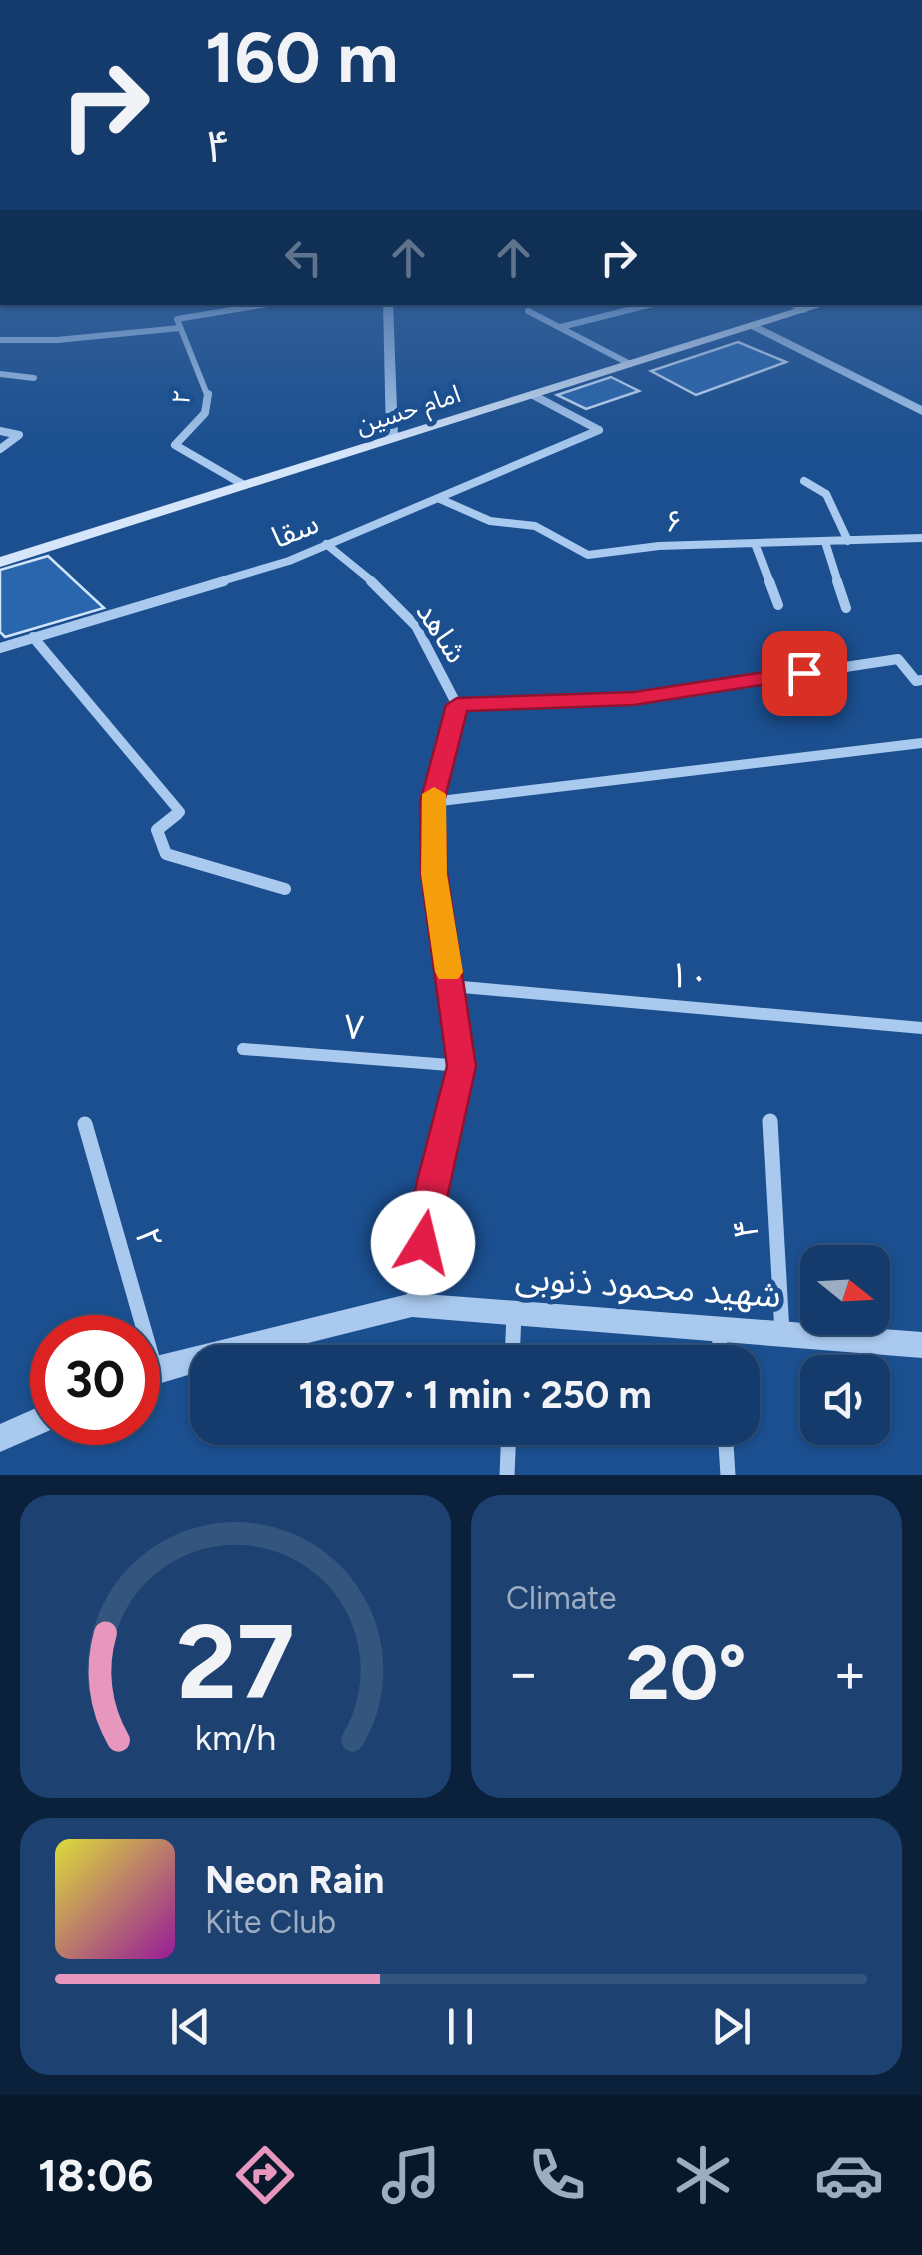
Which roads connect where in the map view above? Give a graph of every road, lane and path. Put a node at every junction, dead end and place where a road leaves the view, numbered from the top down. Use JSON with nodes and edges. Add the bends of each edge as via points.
{"nodes":[{"id":1,"x":197,"y":315,"type":"edge"},
{"id":2,"x":388,"y":315,"type":"edge"},
{"id":3,"x":535,"y":315,"type":"edge"},
{"id":4,"x":611,"y":315,"type":"edge"},
{"id":5,"x":789,"y":315,"type":"edge"},
{"id":6,"x":753,"y":326,"type":"junction"},
{"id":7,"x":180,"y":328,"type":"junction"},
{"id":8,"x":560,"y":328,"type":"junction"},
{"id":9,"x":0,"y":340,"type":"edge"},
{"id":10,"x":630,"y":364,"type":"junction"},
{"id":11,"x":0,"y":374,"type":"edge"},
{"id":12,"x":34,"y":378,"type":"dead end"},
{"id":13,"x":533,"y":394,"type":"junction"},
{"id":14,"x":922,"y":411,"type":"edge"},
{"id":15,"x":0,"y":431,"type":"edge"},
{"id":16,"x":392,"y":437,"type":"junction"},
{"id":17,"x":0,"y":449,"type":"edge"},
{"id":18,"x":804,"y":481,"type":"dead end"},
{"id":19,"x":244,"y":485,"type":"junction"},
{"id":20,"x":440,"y":499,"type":"junction"},
{"id":21,"x":922,"y":538,"type":"edge"},
{"id":22,"x":848,"y":541,"type":"junction"},
{"id":23,"x":825,"y":542,"type":"junction"},
{"id":24,"x":326,"y":544,"type":"junction"},
{"id":25,"x":756,"y":546,"type":"junction"},
{"id":26,"x":10,"y":562,"type":"edge"},
{"id":27,"x":778,"y":605,"type":"dead end"},
{"id":28,"x":846,"y":608,"type":"dead end"},
{"id":29,"x":33,"y":637,"type":"junction"},
{"id":30,"x":0,"y":648,"type":"edge"},
{"id":31,"x":922,"y":680,"type":"edge"},
{"id":32,"x":457,"y":705,"type":"junction"},
{"id":33,"x":922,"y":742,"type":"edge"},
{"id":34,"x":432,"y":802,"type":"junction"},
{"id":35,"x":285,"y":888,"type":"dead end"},
{"id":36,"x":451,"y":986,"type":"junction"},
{"id":37,"x":922,"y":1028,"type":"edge"},
{"id":38,"x":242,"y":1049,"type":"dead end"},
{"id":39,"x":462,"y":1066,"type":"junction"},
{"id":40,"x":770,"y":1121,"type":"dead end"},
{"id":41,"x":85,"y":1124,"type":"dead end"},
{"id":42,"x":412,"y":1305,"type":"junction"},
{"id":43,"x":514,"y":1313,"type":"junction"},
{"id":44,"x":132,"y":1315,"type":"edge"},
{"id":45,"x":719,"y":1329,"type":"junction"},
{"id":46,"x":782,"y":1334,"type":"junction"},
{"id":47,"x":513,"y":1345,"type":"edge"},
{"id":48,"x":720,"y":1345,"type":"edge"},
{"id":49,"x":922,"y":1345,"type":"edge"},
{"id":50,"x":160,"y":1369,"type":"edge"},
{"id":51,"x":30,"y":1425,"type":"edge"},
{"id":52,"x":0,"y":1438,"type":"edge"},
{"id":53,"x":508,"y":1445,"type":"edge"},
{"id":54,"x":726,"y":1445,"type":"edge"},
{"id":55,"x":507,"y":1475,"type":"edge"},
{"id":56,"x":728,"y":1475,"type":"edge"}],
"edges":[{"from":1,"to":7,"type":"street","via":[[176,318]]},
{"from":2,"to":16,"type":"street"},
{"from":3,"to":8,"type":"street"},
{"from":4,"to":8,"type":"street"},
{"from":5,"to":6,"type":"main road","name":"امام حسین"},
{"from":6,"to":10,"type":"main road","name":"امام حسین"},
{"from":6,"to":14,"type":"street"},
{"from":7,"to":9,"type":"street"},
{"from":7,"to":19,"type":"street","name":"۲","via":[[209,391],[205,413],[175,445]]},
{"from":8,"to":10,"type":"street"},
{"from":10,"to":13,"type":"main road","name":"امام حسین"},
{"from":11,"to":12,"type":"street"},
{"from":13,"to":16,"type":"main road","name":"امام حسین"},
{"from":13,"to":20,"type":"street","name":"سقا","via":[[600,430]]},
{"from":15,"to":17,"type":"street","via":[[20,435]]},
{"from":16,"to":19,"type":"main road","name":"امام حسین"},
{"from":18,"to":22,"type":"street","via":[[826,494]]},
{"from":19,"to":26,"type":"main road","name":"امام حسین"},
{"from":20,"to":24,"type":"street","name":"سقا"},
{"from":20,"to":25,"type":"street","name":"۶","via":[[490,521],[535,526],[588,555],[658,546]]},
{"from":21,"to":22,"type":"street","name":"۶"},
{"from":22,"to":23,"type":"street","name":"۶"},
{"from":23,"to":25,"type":"street","name":"۶"},
{"from":23,"to":28,"type":"street"},
{"from":24,"to":29,"type":"street","name":"سقا","via":[[289,561]]},
{"from":24,"to":32,"type":"street","name":"شاهد","via":[[416,626]]},
{"from":25,"to":27,"type":"street"},
{"from":29,"to":30,"type":"street","name":"سقا"},
{"from":29,"to":35,"type":"street","via":[[180,812],[157,830],[166,854]]},
{"from":31,"to":32,"type":"street","via":[[898,659],[634,699]]},
{"from":32,"to":34,"type":"street","name":"شاهد"},
{"from":33,"to":34,"type":"street"},
{"from":34,"to":36,"type":"street","name":"شاهد","via":[[434,874]]},
{"from":36,"to":37,"type":"street","name":"۱۰"},
{"from":36,"to":39,"type":"street","name":"شاهد"},
{"from":38,"to":39,"type":"street","name":"۷"},
{"from":39,"to":42,"type":"street","name":"شاهد"},
{"from":40,"to":46,"type":"street","name":"۴"},
{"from":41,"to":44,"type":"street","name":"۲"},
{"from":42,"to":43,"type":"street","name":"شهید محمود ذنوبی"},
{"from":42,"to":50,"type":"street","name":"شهید محمود ذنوبی"},
{"from":43,"to":45,"type":"street","name":"شهید محمود ذنوبی"},
{"from":43,"to":47,"type":"street"},
{"from":45,"to":46,"type":"street","name":"شهید محمود ذنوبی"},
{"from":45,"to":48,"type":"street"},
{"from":46,"to":49,"type":"street","name":"شهید محمود ذنوبی"},
{"from":51,"to":52,"type":"street"},
{"from":53,"to":55,"type":"street"},
{"from":54,"to":56,"type":"street"}]}
